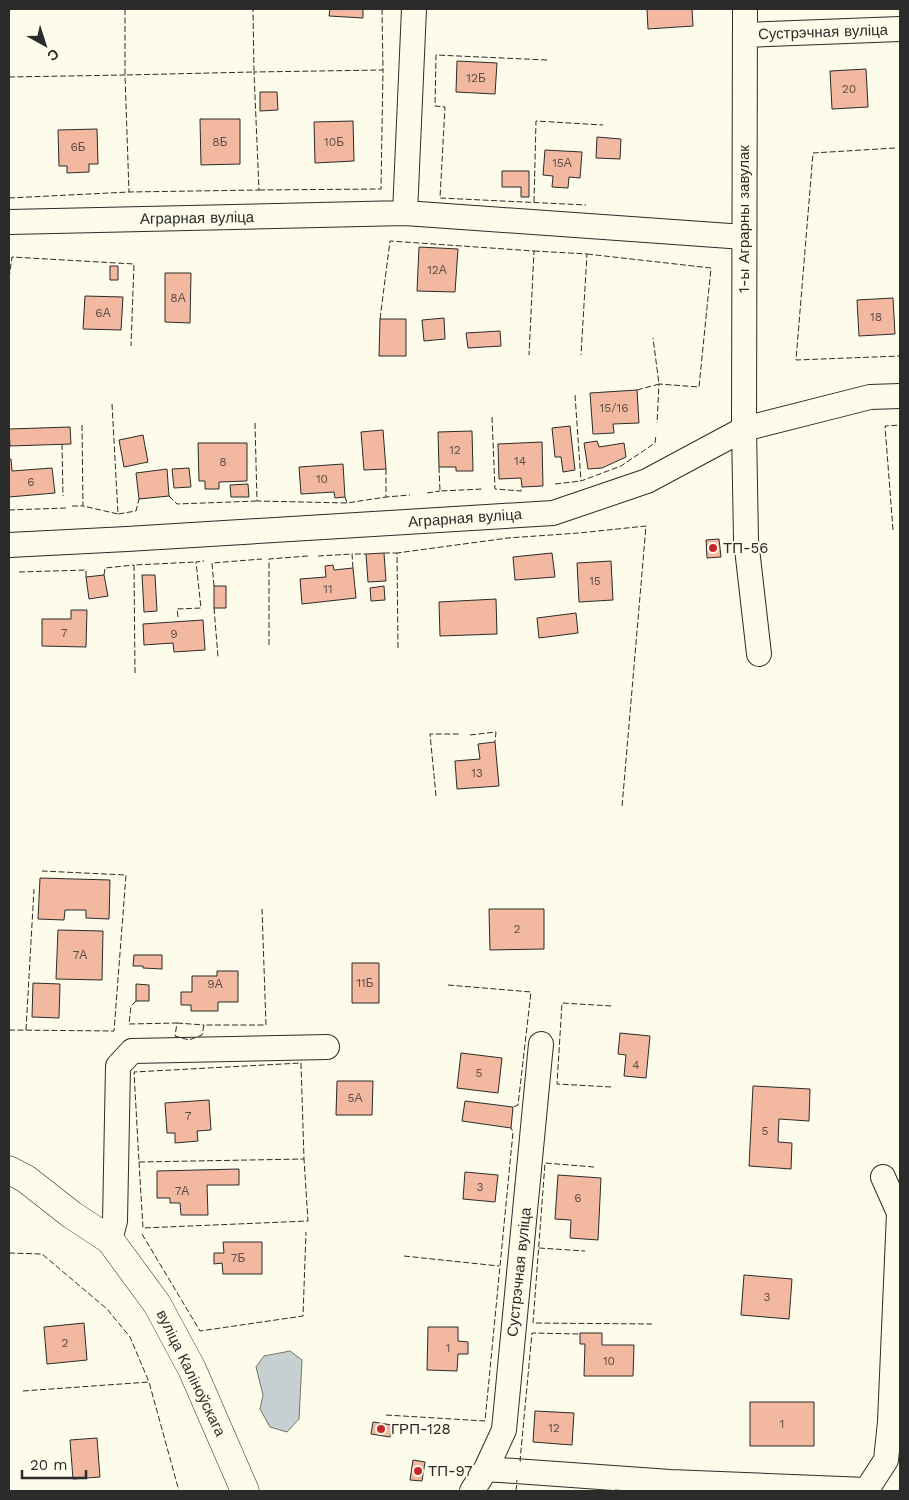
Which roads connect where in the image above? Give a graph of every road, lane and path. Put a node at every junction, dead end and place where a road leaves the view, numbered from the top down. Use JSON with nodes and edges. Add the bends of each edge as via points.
{"nodes":[{"id":1,"x":414,"y":9,"type":"edge"},
{"id":2,"x":745,"y":9,"type":"edge"},
{"id":3,"x":900,"y":30,"type":"edge"},
{"id":4,"x":745,"y":35,"type":"junction"},
{"id":5,"x":405,"y":213,"type":"junction"},
{"id":6,"x":9,"y":222,"type":"edge"},
{"id":7,"x":744,"y":237,"type":"junction"},
{"id":8,"x":900,"y":396,"type":"edge"},
{"id":9,"x":744,"y":429,"type":"junction"},
{"id":10,"x":9,"y":545,"type":"edge"},
{"id":11,"x":759,"y":654,"type":"dead end"},
{"id":12,"x":541,"y":1044,"type":"dead end"},
{"id":13,"x":327,"y":1046,"type":"dead end"},
{"id":14,"x":9,"y":1170,"type":"edge"},
{"id":15,"x":883,"y":1178,"type":"dead end"},
{"id":16,"x":110,"y":1240,"type":"junction"},
{"id":17,"x":486,"y":1469,"type":"junction"},
{"id":18,"x":245,"y":1491,"type":"edge"},
{"id":19,"x":472,"y":1491,"type":"edge"},
{"id":20,"x":866,"y":1491,"type":"edge"}],
"edges":[{"from":1,"to":5,"type":"street"},
{"from":2,"to":4,"type":"street","name":"1-ы Аграрны завулак"},
{"from":3,"to":4,"type":"street","name":"Сустрэчная вуліца"},
{"from":4,"to":7,"type":"street","name":"1-ы Аграрны завулак"},
{"from":5,"to":6,"type":"street","name":"Аграрная вуліца"},
{"from":5,"to":7,"type":"street","name":"Аграрная вуліца"},
{"from":7,"to":9,"type":"street","name":"1-ы Аграрны завулак"},
{"from":8,"to":9,"type":"street","name":"Аграрная вуліца","via":[[870,397]]},
{"from":9,"to":10,"type":"street","name":"Аграрная вуліца","via":[[647,481],[553,513]]},
{"from":9,"to":11,"type":"street","name":"1-ы Аграрны завулак","via":[[746,540]]},
{"from":12,"to":17,"type":"street","name":"Сустрэчная вуліца","via":[[504,1430]]},
{"from":13,"to":16,"type":"street","via":[[132,1051],[118,1066],[115,1221]]},
{"from":14,"to":16,"type":"main road","name":"вуліца Каліноўскага"},
{"from":15,"to":20,"type":"street","via":[[899,1213],[890,1422],[886,1460]]},
{"from":16,"to":18,"type":"main road","name":"вуліца Каліноўскага","via":[[157,1304],[188,1361]]},
{"from":17,"to":19,"type":"street","name":"Сустрэчная вуліца"},
{"from":17,"to":20,"type":"street"}]}
